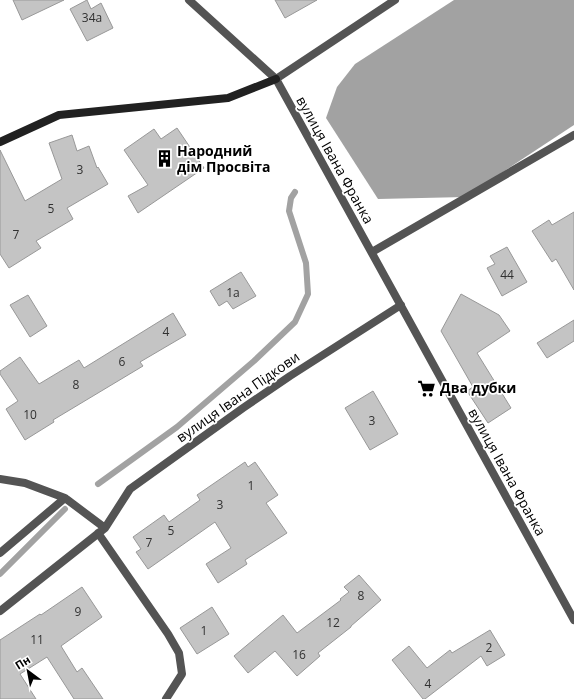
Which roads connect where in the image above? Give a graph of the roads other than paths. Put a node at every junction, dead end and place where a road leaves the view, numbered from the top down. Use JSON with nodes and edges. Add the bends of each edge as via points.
{"nodes":[{"id":1,"x":189,"y":0,"type":"edge"},
{"id":2,"x":396,"y":0,"type":"edge"},
{"id":3,"x":276,"y":79,"type":"junction"},
{"id":4,"x":574,"y":135,"type":"edge"},
{"id":5,"x":0,"y":142,"type":"edge"},
{"id":6,"x":372,"y":252,"type":"junction"},
{"id":7,"x":401,"y":305,"type":"junction"},
{"id":8,"x":0,"y":479,"type":"edge"},
{"id":9,"x":65,"y":498,"type":"junction"},
{"id":10,"x":101,"y":531,"type":"junction"},
{"id":11,"x":0,"y":554,"type":"edge"},
{"id":12,"x":0,"y":611,"type":"edge"},
{"id":13,"x":574,"y":620,"type":"edge"},
{"id":14,"x":166,"y":699,"type":"edge"}],
"edges":[{"from":1,"to":3,"type":"street","name":"вулиця Івана Франка"},
{"from":2,"to":3,"type":"street"},
{"from":3,"to":5,"type":"street","via":[[228,98],[59,116]]},
{"from":3,"to":6,"type":"street","name":"вулиця Івана Франка"},
{"from":4,"to":6,"type":"street"},
{"from":6,"to":7,"type":"street","name":"вулиця Івана Франка"},
{"from":7,"to":10,"type":"street","name":"вулиця Івана Підкови","via":[[249,404],[130,489]]},
{"from":7,"to":13,"type":"street","name":"вулиця Івана Франка"},
{"from":8,"to":9,"type":"street","via":[[25,483]]},
{"from":9,"to":10,"type":"street"},
{"from":9,"to":11,"type":"street"},
{"from":10,"to":12,"type":"street","name":"вулиця Івана Підкови"},
{"from":10,"to":14,"type":"street","via":[[179,653],[182,674]]}]}
